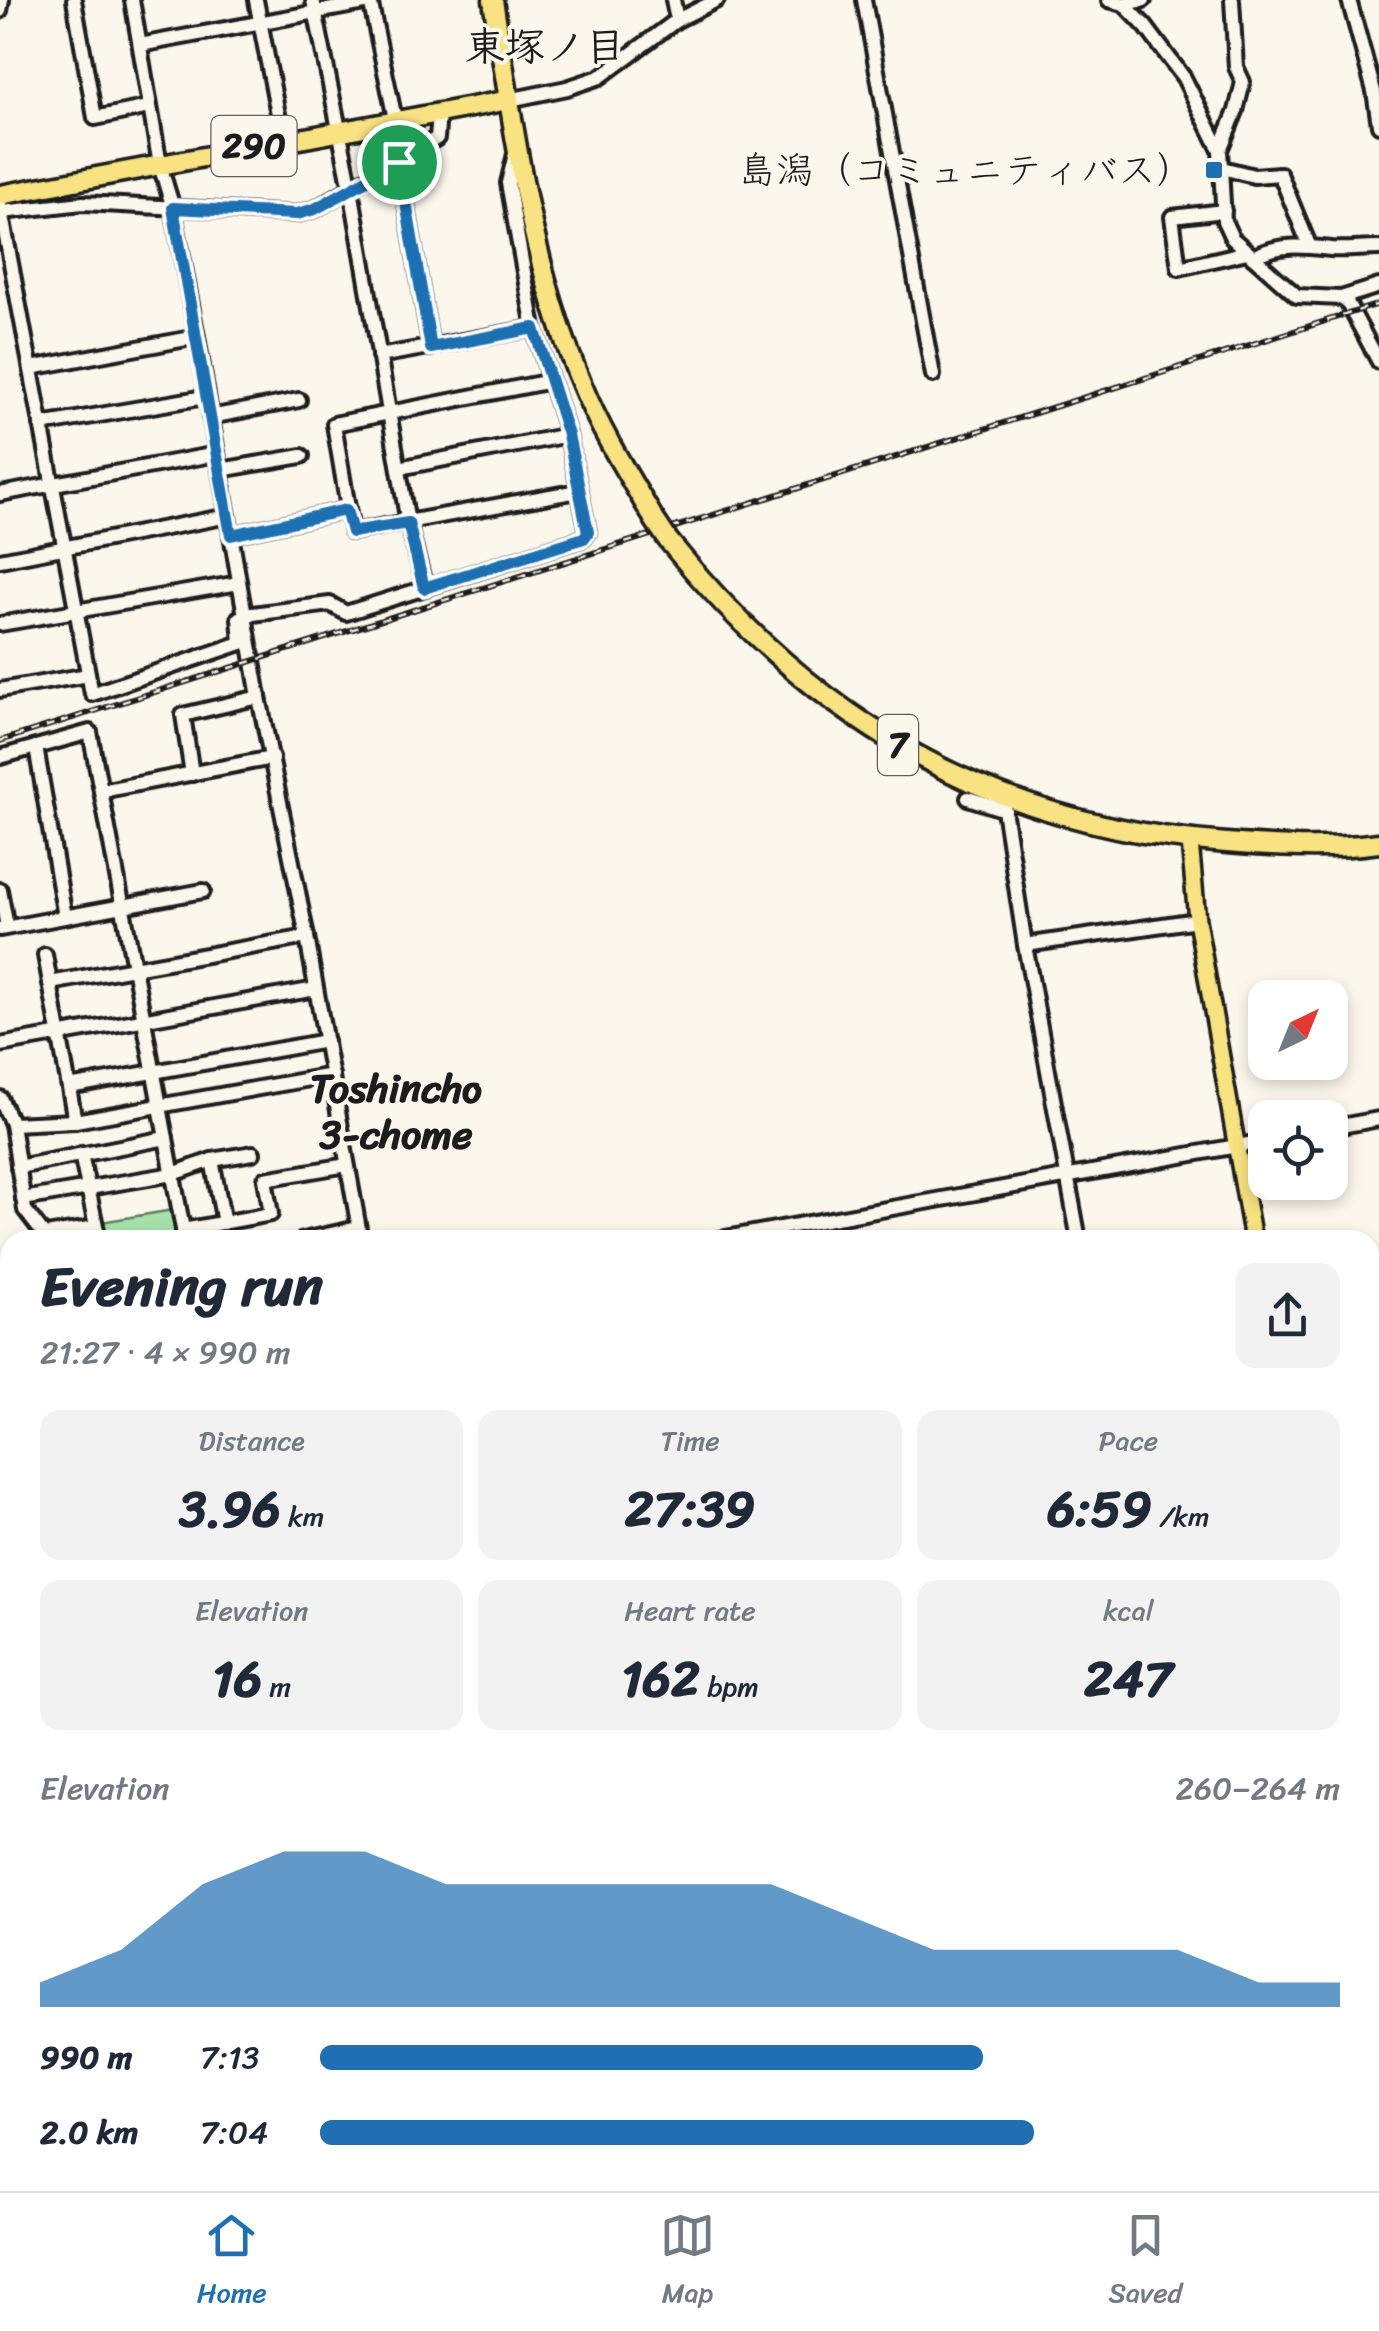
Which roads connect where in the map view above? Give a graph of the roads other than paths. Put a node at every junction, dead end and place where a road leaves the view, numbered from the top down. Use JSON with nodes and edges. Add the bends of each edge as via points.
{"nodes":[{"id":1,"x":2,"y":0,"type":"edge"},
{"id":2,"x":74,"y":0,"type":"edge"},
{"id":3,"x":132,"y":0,"type":"edge"},
{"id":4,"x":256,"y":0,"type":"edge"},
{"id":5,"x":493,"y":0,"type":"edge"},
{"id":6,"x":673,"y":0,"type":"edge"},
{"id":7,"x":717,"y":0,"type":"edge"},
{"id":8,"x":864,"y":0,"type":"edge"},
{"id":9,"x":1108,"y":0,"type":"edge"},
{"id":10,"x":1144,"y":0,"type":"edge"},
{"id":11,"x":1232,"y":0,"type":"edge"},
{"id":12,"x":1349,"y":0,"type":"edge"},
{"id":13,"x":370,"y":1,"type":"edge"},
{"id":14,"x":1124,"y":4,"type":"junction"},
{"id":15,"x":315,"y":6,"type":"edge"},
{"id":16,"x":0,"y":11,"type":"edge"},
{"id":17,"x":677,"y":20,"type":"junction"},
{"id":18,"x":260,"y":23,"type":"junction"},
{"id":19,"x":140,"y":44,"type":"junction"},
{"id":20,"x":1372,"y":65,"type":"edge"},
{"id":21,"x":509,"y":100,"type":"junction"},
{"id":22,"x":149,"y":107,"type":"junction"},
{"id":23,"x":439,"y":113,"type":"junction"},
{"id":24,"x":396,"y":119,"type":"junction"},
{"id":25,"x":1379,"y":126,"type":"edge"},
{"id":26,"x":337,"y":130,"type":"junction"},
{"id":27,"x":283,"y":140,"type":"junction"},
{"id":28,"x":516,"y":150,"type":"junction"},
{"id":29,"x":1220,"y":150,"type":"junction"},
{"id":30,"x":399,"y":162,"type":"junction"},
{"id":31,"x":160,"y":165,"type":"junction"},
{"id":32,"x":1222,"y":168,"type":"junction"},
{"id":33,"x":351,"y":189,"type":"junction"},
{"id":34,"x":0,"y":204,"type":"edge"},
{"id":35,"x":173,"y":208,"type":"junction"},
{"id":36,"x":1224,"y":211,"type":"junction"},
{"id":37,"x":1309,"y":245,"type":"junction"},
{"id":38,"x":1379,"y":248,"type":"edge"},
{"id":39,"x":1250,"y":255,"type":"junction"},
{"id":40,"x":1379,"y":286,"type":"edge"},
{"id":41,"x":1341,"y":298,"type":"junction"},
{"id":42,"x":534,"y":328,"type":"junction"},
{"id":43,"x":197,"y":337,"type":"junction"},
{"id":44,"x":431,"y":348,"type":"junction"},
{"id":45,"x":379,"y":356,"type":"junction"},
{"id":46,"x":1379,"y":362,"type":"edge"},
{"id":47,"x":30,"y":368,"type":"junction"},
{"id":48,"x":933,"y":375,"type":"dead end"},
{"id":49,"x":551,"y":381,"type":"junction"},
{"id":50,"x":206,"y":397,"type":"junction"},
{"id":51,"x":299,"y":400,"type":"dead end"},
{"id":52,"x":390,"y":411,"type":"junction"},
{"id":53,"x":210,"y":418,"type":"junction"},
{"id":54,"x":41,"y":425,"type":"junction"},
{"id":55,"x":568,"y":435,"type":"junction"},
{"id":56,"x":217,"y":454,"type":"junction"},
{"id":57,"x":302,"y":456,"type":"dead end"},
{"id":58,"x":399,"y":468,"type":"junction"},
{"id":59,"x":220,"y":470,"type":"junction"},
{"id":60,"x":53,"y":486,"type":"junction"},
{"id":61,"x":578,"y":491,"type":"junction"},
{"id":62,"x":0,"y":494,"type":"edge"},
{"id":63,"x":346,"y":510,"type":"junction"},
{"id":64,"x":228,"y":516,"type":"junction"},
{"id":65,"x":408,"y":523,"type":"junction"},
{"id":66,"x":231,"y":535,"type":"junction"},
{"id":67,"x":64,"y":548,"type":"junction"},
{"id":68,"x":0,"y":560,"type":"edge"},
{"id":69,"x":239,"y":583,"type":"junction"},
{"id":70,"x":424,"y":588,"type":"junction"},
{"id":71,"x":76,"y":612,"type":"junction"},
{"id":72,"x":245,"y":614,"type":"junction"},
{"id":73,"x":0,"y":624,"type":"edge"},
{"id":74,"x":88,"y":675,"type":"junction"},
{"id":75,"x":0,"y":690,"type":"edge"},
{"id":76,"x":258,"y":697,"type":"junction"},
{"id":77,"x":36,"y":747,"type":"junction"},
{"id":78,"x":0,"y":757,"type":"edge"},
{"id":79,"x":272,"y":758,"type":"junction"},
{"id":80,"x":192,"y":774,"type":"junction"},
{"id":81,"x":101,"y":791,"type":"junction"},
{"id":82,"x":968,"y":798,"type":"dead end"},
{"id":83,"x":1004,"y":803,"type":"junction"},
{"id":84,"x":1190,"y":842,"type":"junction"},
{"id":85,"x":1379,"y":843,"type":"edge"},
{"id":86,"x":0,"y":890,"type":"edge"},
{"id":87,"x":203,"y":891,"type":"dead end"},
{"id":88,"x":123,"y":907,"type":"junction"},
{"id":89,"x":65,"y":917,"type":"junction"},
{"id":90,"x":1197,"y":920,"type":"junction"},
{"id":91,"x":4,"y":928,"type":"edge"},
{"id":92,"x":307,"y":937,"type":"junction"},
{"id":93,"x":1025,"y":945,"type":"junction"},
{"id":94,"x":45,"y":956,"type":"dead end"},
{"id":95,"x":134,"y":966,"type":"junction"},
{"id":96,"x":50,"y":982,"type":"junction"},
{"id":97,"x":316,"y":989,"type":"junction"},
{"id":98,"x":144,"y":1019,"type":"junction"},
{"id":99,"x":60,"y":1034,"type":"junction"},
{"id":100,"x":326,"y":1041,"type":"junction"},
{"id":101,"x":0,"y":1045,"type":"edge"},
{"id":102,"x":154,"y":1072,"type":"junction"},
{"id":103,"x":332,"y":1076,"type":"junction"},
{"id":104,"x":70,"y":1087,"type":"junction"},
{"id":105,"x":0,"y":1098,"type":"edge"},
{"id":106,"x":160,"y":1106,"type":"junction"},
{"id":107,"x":1379,"y":1119,"type":"edge"},
{"id":108,"x":75,"y":1121,"type":"junction"},
{"id":109,"x":12,"y":1124,"type":"junction"},
{"id":110,"x":1348,"y":1125,"type":"edge"},
{"id":111,"x":166,"y":1138,"type":"junction"},
{"id":112,"x":1248,"y":1144,"type":"edge"},
{"id":113,"x":1236,"y":1146,"type":"junction"},
{"id":114,"x":253,"y":1153,"type":"dead end"},
{"id":115,"x":81,"y":1154,"type":"junction"},
{"id":116,"x":212,"y":1160,"type":"junction"},
{"id":117,"x":348,"y":1165,"type":"junction"},
{"id":118,"x":18,"y":1167,"type":"junction"},
{"id":119,"x":173,"y":1174,"type":"junction"},
{"id":120,"x":1068,"y":1177,"type":"junction"},
{"id":121,"x":88,"y":1188,"type":"junction"},
{"id":122,"x":23,"y":1199,"type":"junction"},
{"id":123,"x":224,"y":1223,"type":"junction"},
{"id":124,"x":41,"y":1230,"type":"edge"},
{"id":125,"x":96,"y":1230,"type":"edge"},
{"id":126,"x":183,"y":1230,"type":"edge"},
{"id":127,"x":201,"y":1230,"type":"edge"},
{"id":128,"x":359,"y":1230,"type":"edge"},
{"id":129,"x":770,"y":1230,"type":"edge"},
{"id":130,"x":1077,"y":1230,"type":"edge"},
{"id":131,"x":1250,"y":1230,"type":"edge"}],
"edges":[{"from":1,"to":16,"type":"street"},
{"from":2,"to":22,"type":"street","via":[[95,118]]},
{"from":3,"to":19,"type":"street"},
{"from":4,"to":18,"type":"street"},
{"from":5,"to":21,"type":"highway","number":"7"},
{"from":6,"to":17,"type":"street"},
{"from":7,"to":17,"type":"street"},
{"from":8,"to":48,"type":"street"},
{"from":9,"to":14,"type":"street"},
{"from":10,"to":14,"type":"street"},
{"from":11,"to":29,"type":"street","via":[[1243,82]]},
{"from":12,"to":20,"type":"street"},
{"from":13,"to":15,"type":"street"},
{"from":13,"to":24,"type":"street"},
{"from":14,"to":29,"type":"street","via":[[1184,78]]},
{"from":15,"to":18,"type":"street"},
{"from":15,"to":26,"type":"street"},
{"from":17,"to":21,"type":"street","via":[[600,77]]},
{"from":18,"to":19,"type":"street"},
{"from":18,"to":27,"type":"street"},
{"from":19,"to":22,"type":"street"},
{"from":20,"to":25,"type":"street"},
{"from":21,"to":23,"type":"highway","number":"290"},
{"from":21,"to":28,"type":"highway","number":"7"},
{"from":22,"to":31,"type":"street"},
{"from":23,"to":24,"type":"highway","number":"290"},
{"from":23,"to":30,"type":"street","via":[[437,138]]},
{"from":24,"to":26,"type":"highway","number":"290"},
{"from":26,"to":27,"type":"highway","number":"290"},
{"from":26,"to":33,"type":"street"},
{"from":27,"to":31,"type":"highway","number":"290"},
{"from":28,"to":42,"type":"street","via":[[508,183]]},
{"from":28,"to":83,"type":"highway","number":"7","bridge":true,"via":[[559,326],[598,421],[668,540],[748,630],[815,688],[912,753]]},
{"from":29,"to":32,"type":"street"},
{"from":30,"to":33,"type":"street"},
{"from":30,"to":44,"type":"street"},
{"from":31,"to":34,"type":"highway","number":"290"},
{"from":31,"to":35,"type":"street"},
{"from":32,"to":36,"type":"street"},
{"from":32,"to":37,"type":"street","via":[[1280,174]]},
{"from":33,"to":35,"type":"street","via":[[297,214]]},
{"from":33,"to":45,"type":"street"},
{"from":34,"to":35,"type":"street"},
{"from":34,"to":47,"type":"street"},
{"from":35,"to":43,"type":"street"},
{"from":36,"to":39,"type":"street","via":[[1232,238]]},
{"from":36,"to":39,"type":"street","via":[[1172,217],[1179,268]]},
{"from":37,"to":38,"type":"street"},
{"from":37,"to":39,"type":"street"},
{"from":39,"to":41,"type":"street","via":[[1298,296]]},
{"from":40,"to":41,"type":"street"},
{"from":41,"to":46,"type":"street"},
{"from":42,"to":44,"type":"street"},
{"from":42,"to":49,"type":"street"},
{"from":43,"to":47,"type":"street"},
{"from":43,"to":50,"type":"street"},
{"from":44,"to":45,"type":"street"},
{"from":45,"to":52,"type":"street"},
{"from":47,"to":54,"type":"street"},
{"from":49,"to":52,"type":"street"},
{"from":49,"to":55,"type":"street"},
{"from":50,"to":53,"type":"street"},
{"from":50,"to":54,"type":"street"},
{"from":51,"to":53,"type":"street"},
{"from":52,"to":58,"type":"street"},
{"from":52,"to":63,"type":"street","via":[[334,424]]},
{"from":53,"to":56,"type":"street"},
{"from":54,"to":60,"type":"street"},
{"from":55,"to":58,"type":"street"},
{"from":55,"to":61,"type":"street"},
{"from":56,"to":59,"type":"street"},
{"from":56,"to":60,"type":"street"},
{"from":57,"to":59,"type":"street"},
{"from":58,"to":65,"type":"street"},
{"from":59,"to":64,"type":"street"},
{"from":60,"to":62,"type":"street"},
{"from":60,"to":67,"type":"street"},
{"from":61,"to":65,"type":"street"},
{"from":61,"to":70,"type":"street","via":[[584,538]]},
{"from":63,"to":65,"type":"street","via":[[352,532]]},
{"from":63,"to":66,"type":"street"},
{"from":64,"to":66,"type":"street"},
{"from":64,"to":67,"type":"street"},
{"from":65,"to":70,"type":"street"},
{"from":66,"to":69,"type":"street"},
{"from":67,"to":68,"type":"street"},
{"from":67,"to":71,"type":"street"},
{"from":69,"to":71,"type":"street"},
{"from":69,"to":72,"type":"street"},
{"from":70,"to":72,"type":"street","via":[[346,613],[330,604]]},
{"from":71,"to":73,"type":"street"},
{"from":71,"to":74,"type":"street"},
{"from":72,"to":74,"type":"street","via":[[239,618],[242,642],[92,694]]},
{"from":72,"to":76,"type":"street"},
{"from":74,"to":75,"type":"street"},
{"from":76,"to":79,"type":"street"},
{"from":76,"to":80,"type":"street","via":[[182,714]]},
{"from":77,"to":78,"type":"street"},
{"from":77,"to":81,"type":"street","via":[[90,732]]},
{"from":77,"to":89,"type":"street"},
{"from":79,"to":80,"type":"street"},
{"from":79,"to":92,"type":"street"},
{"from":80,"to":81,"type":"street"},
{"from":81,"to":88,"type":"street"},
{"from":82,"to":83,"type":"street"},
{"from":83,"to":84,"type":"highway","number":"7"},
{"from":83,"to":93,"type":"street"},
{"from":84,"to":85,"type":"highway","number":"7","via":[[1327,848]]},
{"from":84,"to":90,"type":"main road"},
{"from":86,"to":91,"type":"street"},
{"from":87,"to":88,"type":"street"},
{"from":88,"to":89,"type":"street"},
{"from":88,"to":95,"type":"street"},
{"from":89,"to":91,"type":"street"},
{"from":90,"to":93,"type":"street"},
{"from":90,"to":113,"type":"main road"},
{"from":92,"to":95,"type":"street"},
{"from":92,"to":97,"type":"street"},
{"from":93,"to":120,"type":"street"},
{"from":94,"to":96,"type":"street"},
{"from":95,"to":96,"type":"street"},
{"from":95,"to":98,"type":"street"},
{"from":96,"to":99,"type":"street"},
{"from":97,"to":98,"type":"street"},
{"from":97,"to":100,"type":"street"},
{"from":98,"to":99,"type":"street"},
{"from":98,"to":102,"type":"street"},
{"from":99,"to":101,"type":"street"},
{"from":99,"to":104,"type":"street"},
{"from":100,"to":102,"type":"street"},
{"from":100,"to":103,"type":"street"},
{"from":102,"to":104,"type":"street"},
{"from":102,"to":106,"type":"street"},
{"from":103,"to":106,"type":"street"},
{"from":103,"to":117,"type":"street"},
{"from":104,"to":108,"type":"street"},
{"from":105,"to":109,"type":"street"},
{"from":106,"to":108,"type":"street"},
{"from":106,"to":111,"type":"street"},
{"from":107,"to":110,"type":"street"},
{"from":108,"to":109,"type":"street"},
{"from":109,"to":118,"type":"street"},
{"from":111,"to":115,"type":"street"},
{"from":111,"to":119,"type":"street"},
{"from":112,"to":113,"type":"street"},
{"from":113,"to":120,"type":"street"},
{"from":113,"to":131,"type":"main road"},
{"from":114,"to":116,"type":"street"},
{"from":115,"to":118,"type":"street"},
{"from":115,"to":121,"type":"street"},
{"from":116,"to":119,"type":"street"},
{"from":116,"to":123,"type":"street"},
{"from":117,"to":123,"type":"street","via":[[265,1179],[271,1214]]},
{"from":117,"to":128,"type":"street"},
{"from":118,"to":122,"type":"street"},
{"from":119,"to":121,"type":"street"},
{"from":119,"to":126,"type":"street"},
{"from":120,"to":129,"type":"street"},
{"from":120,"to":130,"type":"street"},
{"from":121,"to":122,"type":"street"},
{"from":121,"to":125,"type":"street"},
{"from":122,"to":124,"type":"street"},
{"from":123,"to":127,"type":"street"}]}
